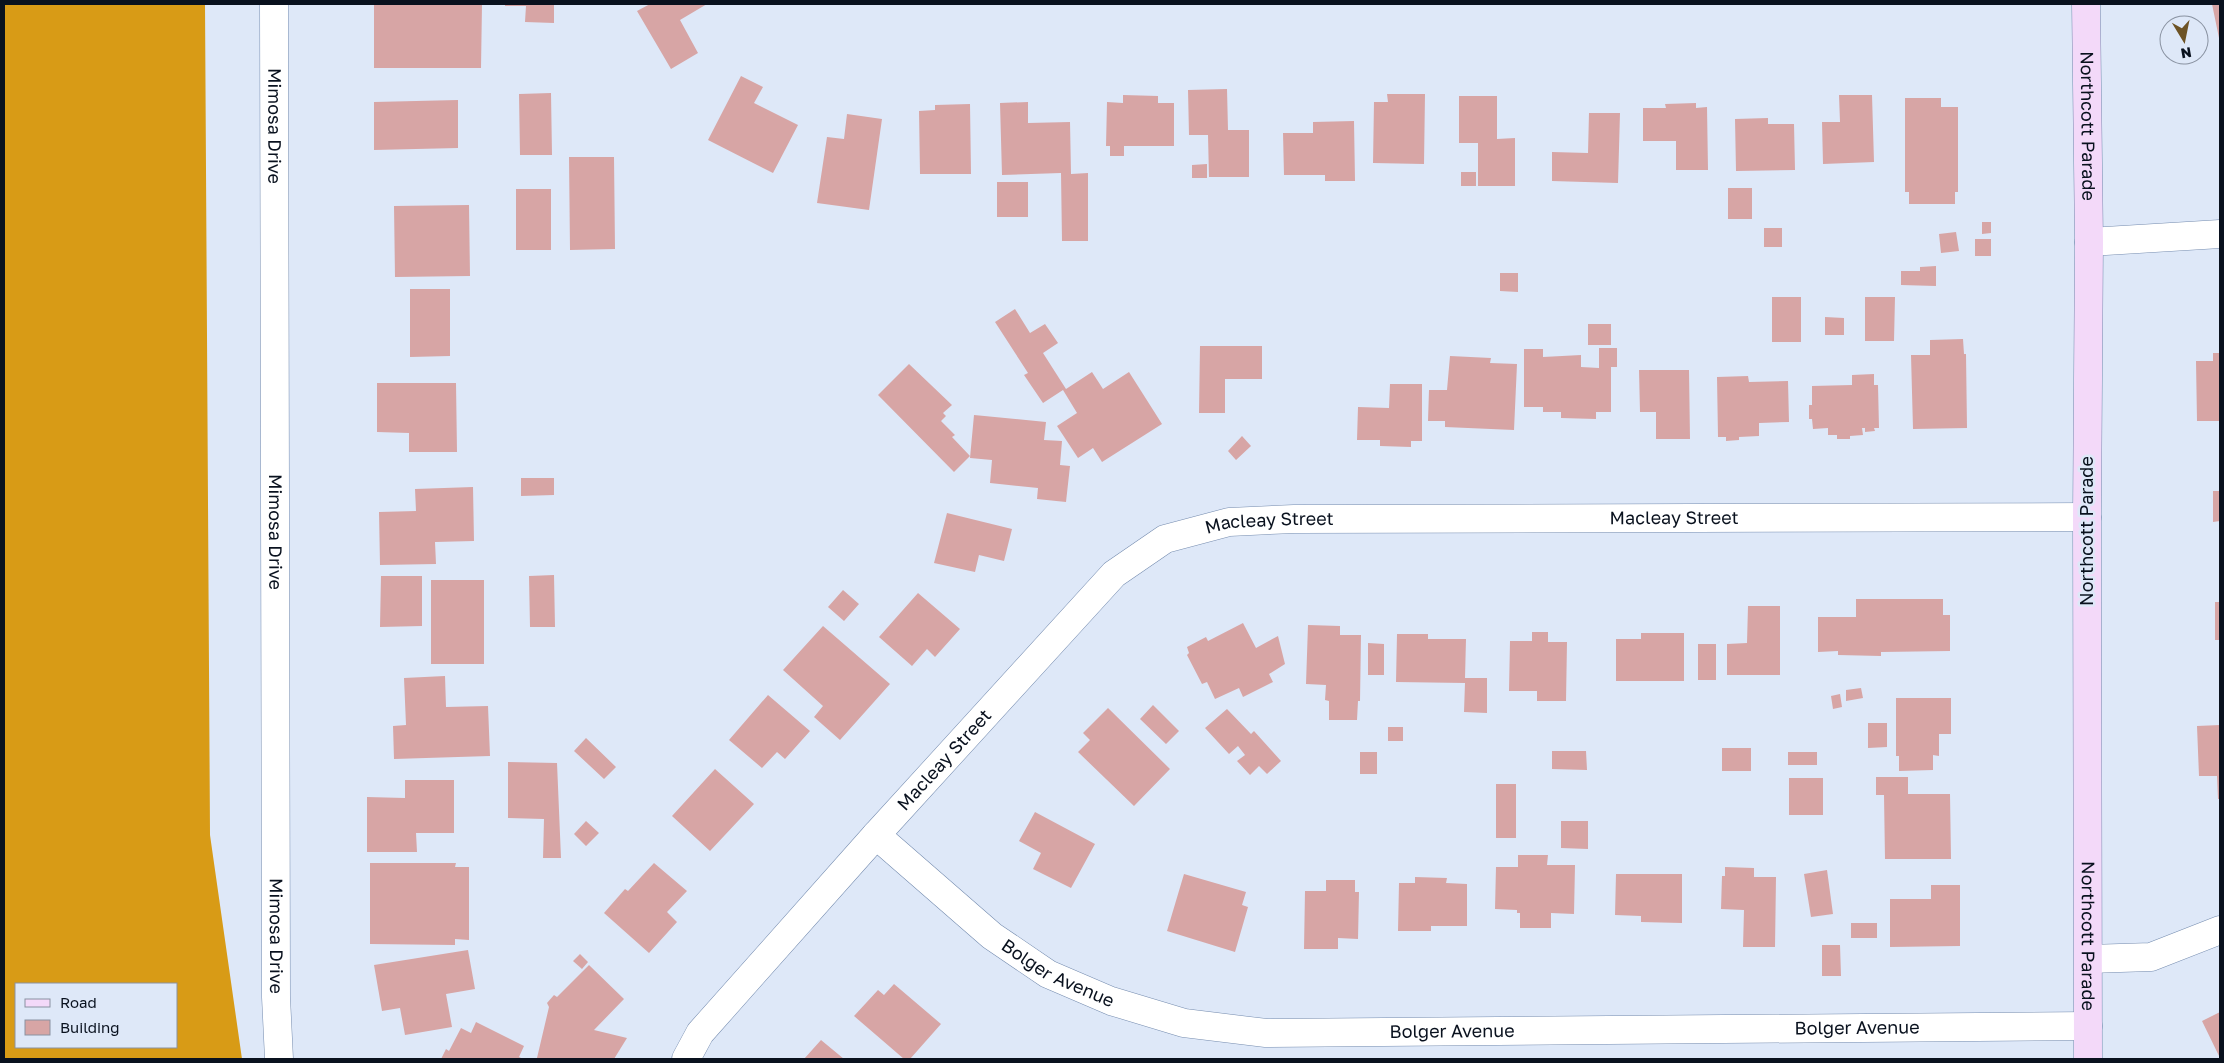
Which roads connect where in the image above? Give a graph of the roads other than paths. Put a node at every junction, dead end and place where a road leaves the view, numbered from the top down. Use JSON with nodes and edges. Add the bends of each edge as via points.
{"nodes":[{"id":1,"x":274,"y":4,"type":"edge"},
{"id":2,"x":2086,"y":4,"type":"edge"},
{"id":3,"x":2220,"y":234,"type":"edge"},
{"id":4,"x":2089,"y":242,"type":"junction"},
{"id":5,"x":2087,"y":517,"type":"junction"},
{"id":6,"x":876,"y":835,"type":"junction"},
{"id":7,"x":2220,"y":930,"type":"edge"},
{"id":8,"x":2089,"y":959,"type":"junction"},
{"id":9,"x":2088,"y":1026,"type":"junction"},
{"id":10,"x":279,"y":1059,"type":"edge"},
{"id":11,"x":686,"y":1059,"type":"edge"},
{"id":12,"x":2088,"y":1059,"type":"edge"}],
"edges":[{"from":1,"to":10,"type":"street","name":"Mimosa Drive","via":[[276,997]]},
{"from":2,"to":4,"type":"street","name":"Northcott Parade"},
{"from":3,"to":4,"type":"street"},
{"from":4,"to":5,"type":"street","name":"Northcott Parade"},
{"from":5,"to":6,"type":"street","name":"Macleay Street","via":[[1304,519],[1228,522],[1165,539],[1114,574]]},
{"from":5,"to":8,"type":"street","name":"Northcott Parade"},
{"from":6,"to":9,"type":"street","name":"Bolger Avenue","via":[[992,936],[1048,974],[1111,1001],[1184,1023],[1266,1033]]},
{"from":6,"to":11,"type":"street","name":"Macleay Street","via":[[700,1033]]},
{"from":7,"to":8,"type":"street","via":[[2151,957]]},
{"from":8,"to":9,"type":"street","name":"Northcott Parade"},
{"from":9,"to":12,"type":"street","name":"Northcott Parade"}]}
